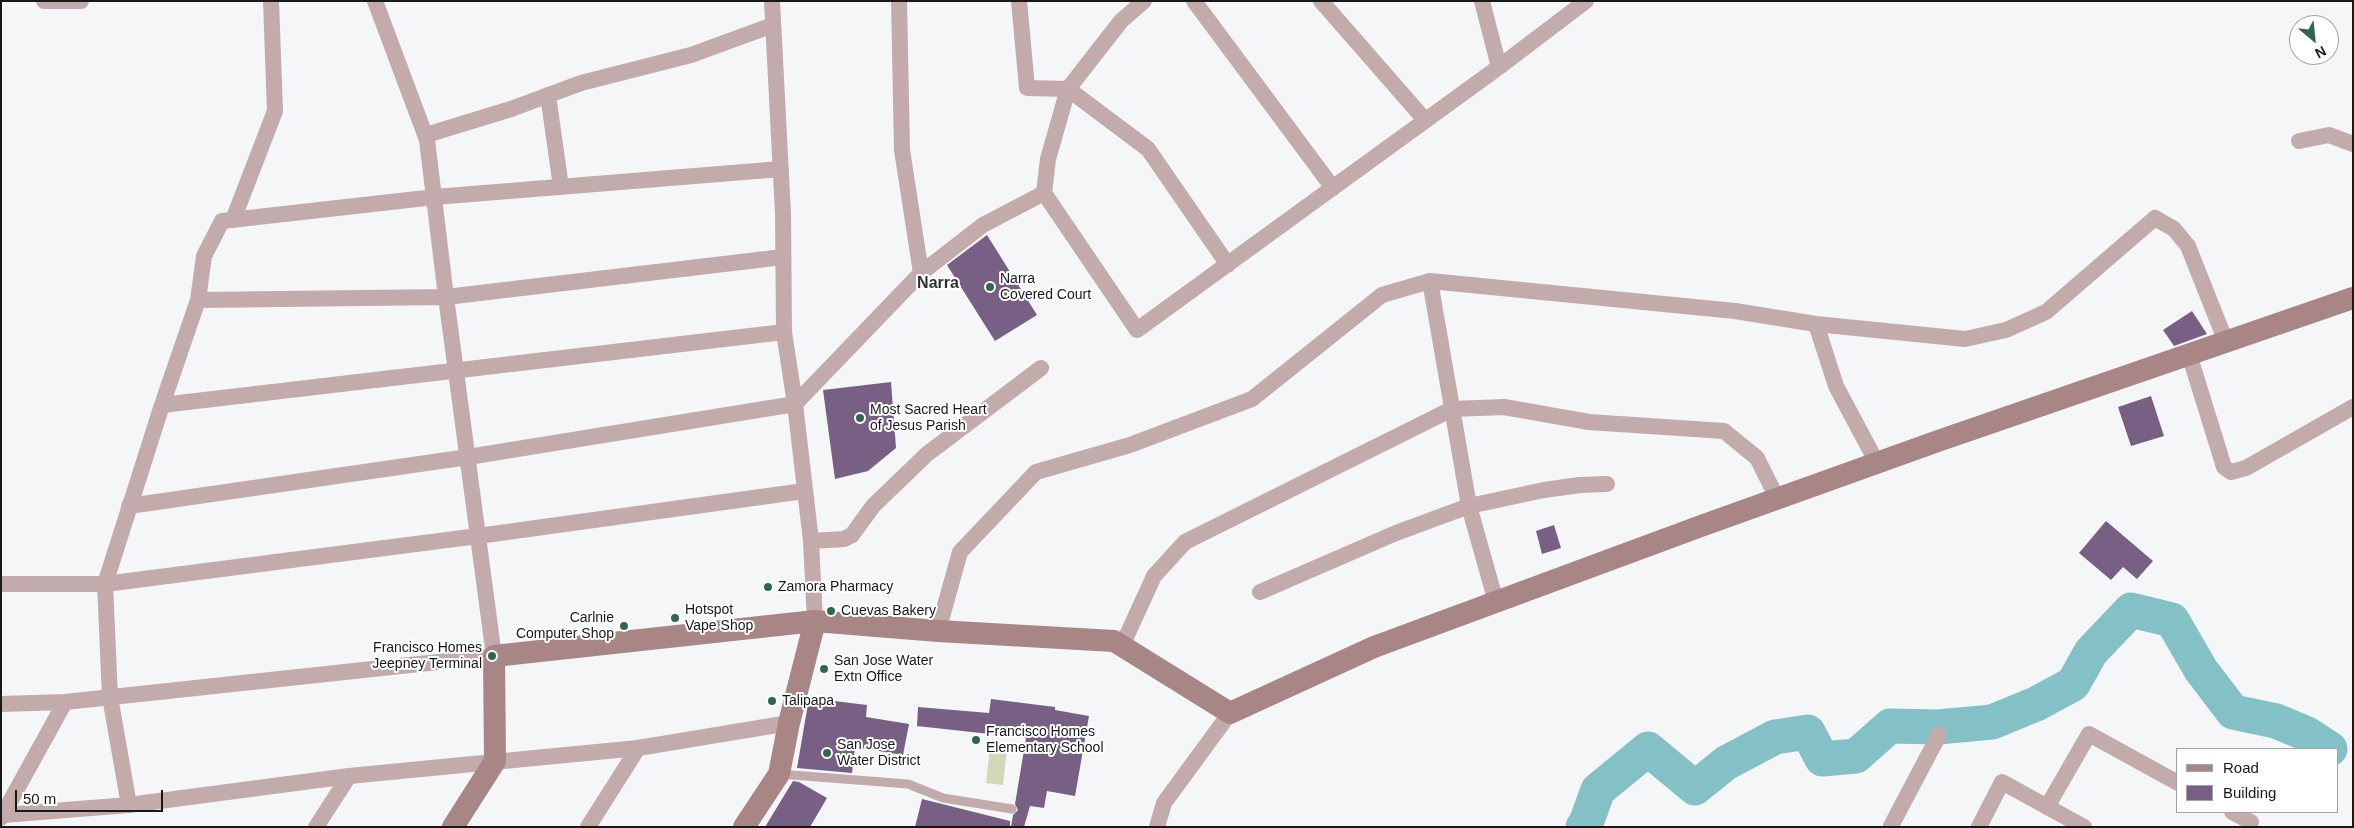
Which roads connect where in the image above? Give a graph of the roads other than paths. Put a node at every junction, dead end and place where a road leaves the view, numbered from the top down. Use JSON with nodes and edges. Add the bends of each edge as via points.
{"nodes":[{"id":1,"x":44,"y":1,"type":"edge"},
{"id":2,"x":81,"y":1,"type":"edge"},
{"id":3,"x":271,"y":1,"type":"edge"},
{"id":4,"x":375,"y":1,"type":"edge"},
{"id":5,"x":772,"y":1,"type":"edge"},
{"id":6,"x":899,"y":1,"type":"edge"},
{"id":7,"x":1019,"y":1,"type":"edge"},
{"id":8,"x":1144,"y":1,"type":"edge"},
{"id":9,"x":1194,"y":1,"type":"edge"},
{"id":10,"x":1321,"y":1,"type":"edge"},
{"id":11,"x":1482,"y":1,"type":"edge"},
{"id":12,"x":1586,"y":1,"type":"edge"},
{"id":13,"x":773,"y":25,"type":"junction"},
{"id":14,"x":1499,"y":67,"type":"junction"},
{"id":15,"x":1068,"y":89,"type":"junction"},
{"id":16,"x":548,"y":95,"type":"junction"},
{"id":17,"x":1425,"y":120,"type":"junction"},
{"id":18,"x":426,"y":135,"type":"junction"},
{"id":19,"x":2299,"y":141,"type":"dead end"},
{"id":20,"x":2353,"y":144,"type":"edge"},
{"id":21,"x":780,"y":169,"type":"junction"},
{"id":22,"x":561,"y":187,"type":"junction"},
{"id":23,"x":1333,"y":188,"type":"junction"},
{"id":24,"x":1044,"y":193,"type":"junction"},
{"id":25,"x":435,"y":197,"type":"junction"},
{"id":26,"x":233,"y":220,"type":"junction"},
{"id":27,"x":783,"y":257,"type":"junction"},
{"id":28,"x":1228,"y":265,"type":"junction"},
{"id":29,"x":921,"y":273,"type":"junction"},
{"id":30,"x":1430,"y":281,"type":"junction"},
{"id":31,"x":446,"y":297,"type":"junction"},
{"id":32,"x":2353,"y":298,"type":"edge"},
{"id":33,"x":198,"y":300,"type":"junction"},
{"id":34,"x":1816,"y":324,"type":"junction"},
{"id":35,"x":784,"y":332,"type":"junction"},
{"id":36,"x":2226,"y":342,"type":"junction"},
{"id":37,"x":2189,"y":354,"type":"junction"},
{"id":38,"x":1041,"y":368,"type":"dead end"},
{"id":39,"x":457,"y":370,"type":"junction"},
{"id":40,"x":162,"y":404,"type":"junction"},
{"id":41,"x":795,"y":404,"type":"junction"},
{"id":42,"x":2353,"y":407,"type":"edge"},
{"id":43,"x":1452,"y":409,"type":"junction"},
{"id":44,"x":468,"y":458,"type":"junction"},
{"id":45,"x":1877,"y":463,"type":"junction"},
{"id":46,"x":1607,"y":484,"type":"dead end"},
{"id":47,"x":804,"y":491,"type":"junction"},
{"id":48,"x":1777,"y":498,"type":"junction"},
{"id":49,"x":129,"y":506,"type":"junction"},
{"id":50,"x":1469,"y":506,"type":"junction"},
{"id":51,"x":478,"y":536,"type":"junction"},
{"id":52,"x":810,"y":541,"type":"junction"},
{"id":53,"x":1,"y":584,"type":"edge"},
{"id":54,"x":105,"y":584,"type":"junction"},
{"id":55,"x":1260,"y":592,"type":"dead end"},
{"id":56,"x":1496,"y":602,"type":"junction"},
{"id":57,"x":815,"y":621,"type":"junction"},
{"id":58,"x":938,"y":631,"type":"junction"},
{"id":59,"x":1122,"y":646,"type":"junction"},
{"id":60,"x":494,"y":656,"type":"junction"},
{"id":61,"x":110,"y":697,"type":"junction"},
{"id":62,"x":65,"y":702,"type":"junction"},
{"id":63,"x":1,"y":704,"type":"edge"},
{"id":64,"x":1230,"y":713,"type":"junction"},
{"id":65,"x":789,"y":723,"type":"junction"},
{"id":66,"x":1939,"y":735,"type":"dead end"},
{"id":67,"x":638,"y":748,"type":"junction"},
{"id":68,"x":494,"y":761,"type":"junction"},
{"id":69,"x":779,"y":774,"type":"junction"},
{"id":70,"x":349,"y":776,"type":"junction"},
{"id":71,"x":2176,"y":782,"type":"edge"},
{"id":72,"x":128,"y":805,"type":"junction"},
{"id":73,"x":2047,"y":807,"type":"junction"},
{"id":74,"x":1012,"y":809,"type":"dead end"},
{"id":75,"x":2234,"y":813,"type":"edge"},
{"id":76,"x":2,"y":816,"type":"edge"},
{"id":77,"x":2251,"y":822,"type":"dead end"},
{"id":78,"x":316,"y":827,"type":"edge"},
{"id":79,"x":454,"y":827,"type":"edge"},
{"id":80,"x":588,"y":827,"type":"edge"},
{"id":81,"x":744,"y":827,"type":"edge"},
{"id":82,"x":1157,"y":827,"type":"edge"},
{"id":83,"x":1891,"y":827,"type":"edge"},
{"id":84,"x":1979,"y":827,"type":"edge"},
{"id":85,"x":2084,"y":827,"type":"edge"}],
"edges":[{"from":1,"to":2,"type":"street"},
{"from":3,"to":26,"type":"street","via":[[275,111]]},
{"from":4,"to":18,"type":"street"},
{"from":5,"to":13,"type":"street"},
{"from":6,"to":29,"type":"street","via":[[902,150]]},
{"from":7,"to":15,"type":"street","via":[[1027,88]]},
{"from":8,"to":15,"type":"street","via":[[1121,21]]},
{"from":9,"to":23,"type":"street"},
{"from":10,"to":17,"type":"street"},
{"from":11,"to":14,"type":"street"},
{"from":12,"to":14,"type":"street"},
{"from":13,"to":16,"type":"street","via":[[691,55],[581,83]]},
{"from":13,"to":21,"type":"street"},
{"from":14,"to":17,"type":"street"},
{"from":15,"to":24,"type":"street","via":[[1048,159]]},
{"from":15,"to":28,"type":"street","via":[[1148,149]]},
{"from":16,"to":18,"type":"street"},
{"from":16,"to":22,"type":"street"},
{"from":17,"to":23,"type":"street"},
{"from":18,"to":25,"type":"street"},
{"from":19,"to":20,"type":"street","via":[[2329,135]]},
{"from":21,"to":22,"type":"street"},
{"from":21,"to":27,"type":"street"},
{"from":22,"to":25,"type":"street"},
{"from":23,"to":28,"type":"street"},
{"from":24,"to":28,"type":"street","via":[[1137,330]]},
{"from":24,"to":29,"type":"street","via":[[983,224]]},
{"from":25,"to":26,"type":"street"},
{"from":25,"to":31,"type":"street"},
{"from":26,"to":33,"type":"street","via":[[222,222],[204,256]]},
{"from":27,"to":31,"type":"street"},
{"from":27,"to":35,"type":"street"},
{"from":29,"to":41,"type":"street"},
{"from":30,"to":34,"type":"street","via":[[1735,311]]},
{"from":30,"to":43,"type":"street"},
{"from":30,"to":58,"type":"street","via":[[1382,295],[1252,399],[1130,445],[1036,472],[960,552]]},
{"from":31,"to":33,"type":"street"},
{"from":31,"to":39,"type":"street"},
{"from":32,"to":36,"type":"street"},
{"from":33,"to":40,"type":"street"},
{"from":34,"to":36,"type":"street","via":[[1966,339],[2006,330],[2046,312],[2155,218],[2174,229],[2188,246]]},
{"from":34,"to":45,"type":"street","via":[[1836,386]]},
{"from":35,"to":39,"type":"street"},
{"from":35,"to":41,"type":"street"},
{"from":36,"to":37,"type":"street"},
{"from":37,"to":42,"type":"street","via":[[2224,466],[2231,472],[2246,468]]},
{"from":37,"to":45,"type":"street"},
{"from":38,"to":52,"type":"street","via":[[927,454],[874,506],[852,534],[844,538]]},
{"from":39,"to":40,"type":"street"},
{"from":39,"to":44,"type":"street"},
{"from":40,"to":49,"type":"street"},
{"from":41,"to":44,"type":"street"},
{"from":41,"to":47,"type":"street"},
{"from":43,"to":48,"type":"street","via":[[1504,407],[1589,422],[1724,431],[1757,458]]},
{"from":43,"to":50,"type":"street"},
{"from":43,"to":59,"type":"street","via":[[1185,542],[1154,576]]},
{"from":44,"to":49,"type":"street"},
{"from":44,"to":51,"type":"street"},
{"from":45,"to":48,"type":"street"},
{"from":46,"to":50,"type":"street","via":[[1544,490]]},
{"from":47,"to":51,"type":"street"},
{"from":47,"to":52,"type":"street"},
{"from":48,"to":56,"type":"street"},
{"from":49,"to":54,"type":"street"},
{"from":50,"to":55,"type":"street","via":[[1396,533]]},
{"from":50,"to":56,"type":"street"},
{"from":51,"to":54,"type":"street"},
{"from":51,"to":60,"type":"street"},
{"from":52,"to":57,"type":"street"},
{"from":53,"to":54,"type":"street"},
{"from":54,"to":61,"type":"street"},
{"from":56,"to":64,"type":"street","via":[[1374,647]]},
{"from":57,"to":58,"type":"street"},
{"from":57,"to":60,"type":"street"},
{"from":57,"to":65,"type":"street"},
{"from":58,"to":59,"type":"street","via":[[1114,641]]},
{"from":59,"to":64,"type":"street"},
{"from":60,"to":61,"type":"street"},
{"from":60,"to":68,"type":"street"},
{"from":61,"to":62,"type":"street"},
{"from":61,"to":72,"type":"street"},
{"from":62,"to":63,"type":"street"},
{"from":62,"to":76,"type":"street"},
{"from":64,"to":82,"type":"street","via":[[1164,803]]},
{"from":65,"to":67,"type":"street"},
{"from":65,"to":69,"type":"street"},
{"from":66,"to":83,"type":"street"},
{"from":67,"to":68,"type":"street"},
{"from":67,"to":80,"type":"street"},
{"from":68,"to":70,"type":"street"},
{"from":68,"to":79,"type":"street"},
{"from":69,"to":74,"type":"lane","via":[[908,784],[943,798]]},
{"from":69,"to":81,"type":"street"},
{"from":70,"to":72,"type":"street"},
{"from":70,"to":78,"type":"street"},
{"from":71,"to":73,"type":"street","via":[[2088,734]]},
{"from":72,"to":76,"type":"street"},
{"from":73,"to":84,"type":"street","via":[[2002,782]]},
{"from":73,"to":85,"type":"street"},
{"from":75,"to":77,"type":"street"}]}
